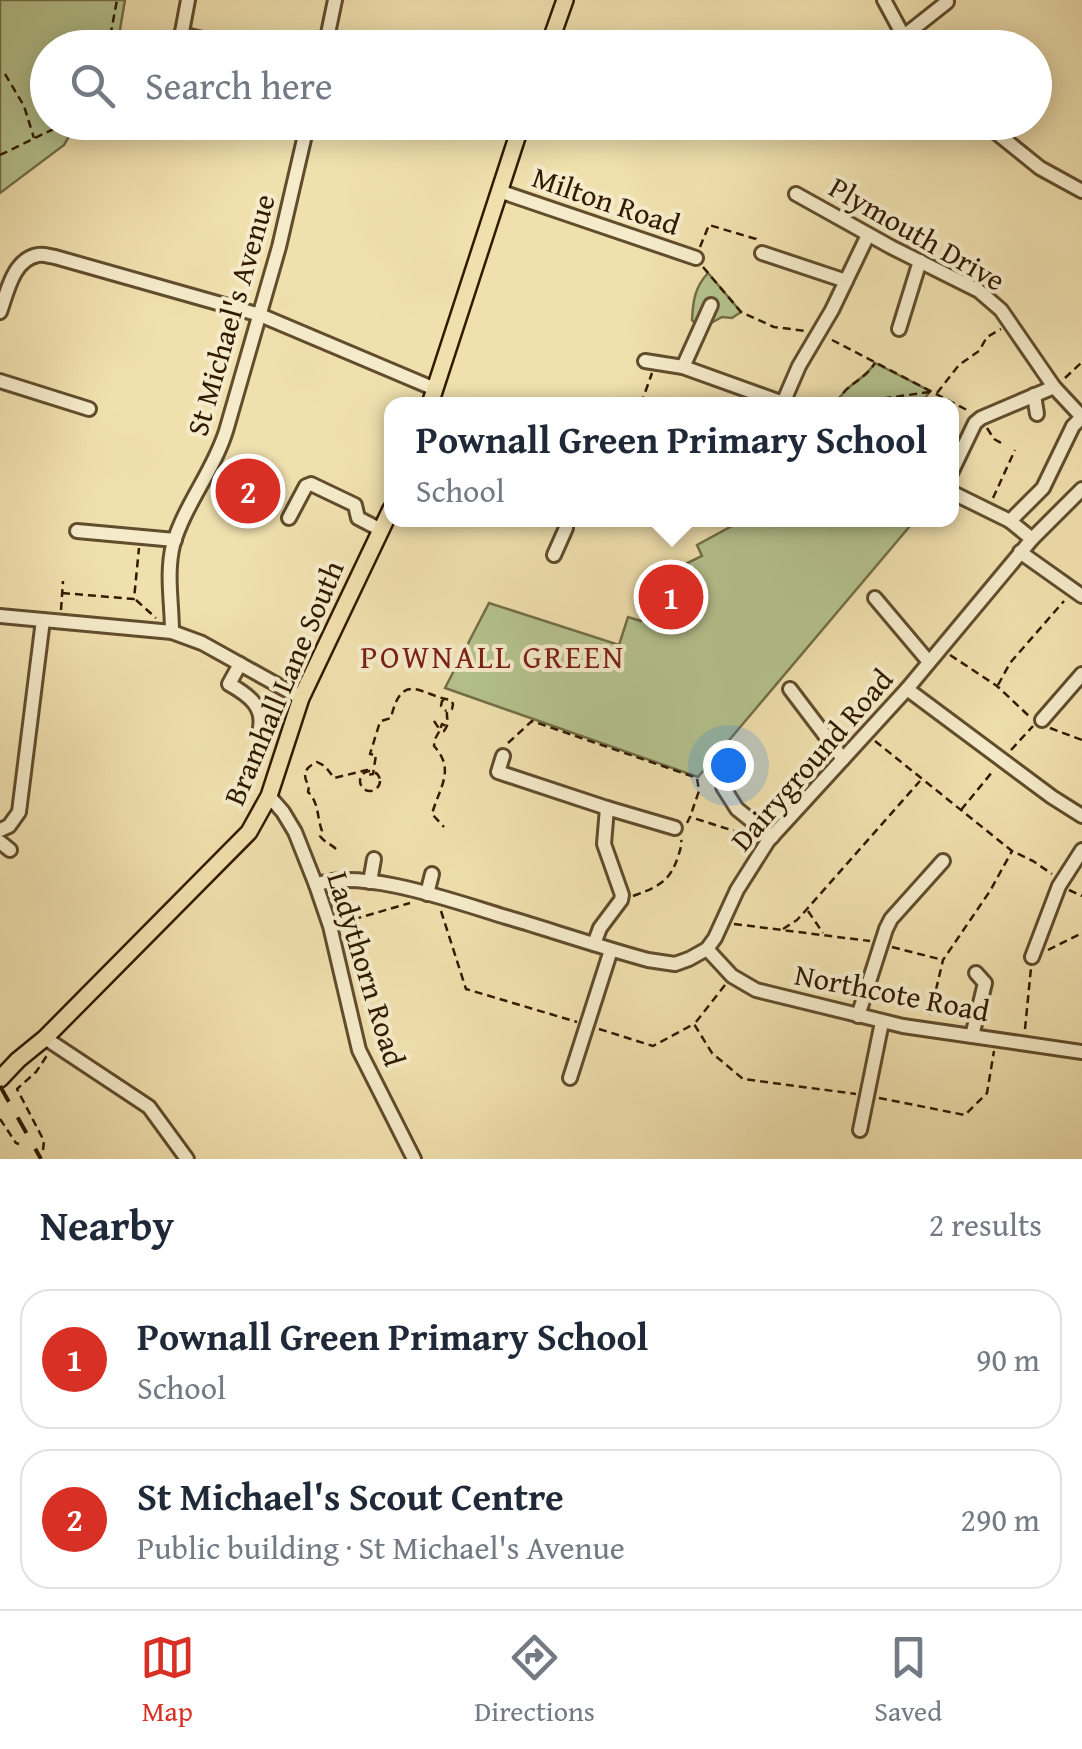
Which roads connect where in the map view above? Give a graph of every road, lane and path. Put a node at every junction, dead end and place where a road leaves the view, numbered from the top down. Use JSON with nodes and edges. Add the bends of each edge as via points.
{"nodes":[{"id":1,"x":116,"y":0,"type":"edge"},
{"id":2,"x":188,"y":0,"type":"edge"},
{"id":3,"x":335,"y":0,"type":"edge"},
{"id":4,"x":884,"y":0,"type":"edge"},
{"id":5,"x":561,"y":2,"type":"edge"},
{"id":6,"x":948,"y":2,"type":"edge"},
{"id":7,"x":111,"y":30,"type":"edge"},
{"id":8,"x":182,"y":30,"type":"edge"},
{"id":9,"x":329,"y":30,"type":"edge"},
{"id":10,"x":556,"y":30,"type":"edge"},
{"id":11,"x":900,"y":30,"type":"edge"},
{"id":12,"x":919,"y":30,"type":"edge"},
{"id":13,"x":5,"y":74,"type":"dead end"},
{"id":14,"x":30,"y":125,"type":"edge"},
{"id":15,"x":35,"y":140,"type":"edge"},
{"id":16,"x":304,"y":140,"type":"edge"},
{"id":17,"x":516,"y":140,"type":"edge"},
{"id":18,"x":1005,"y":140,"type":"edge"},
{"id":19,"x":0,"y":155,"type":"edge"},
{"id":20,"x":499,"y":191,"type":"junction"},
{"id":21,"x":1082,"y":191,"type":"edge"},
{"id":22,"x":796,"y":194,"type":"dead end"},
{"id":23,"x":868,"y":235,"type":"junction"},
{"id":24,"x":762,"y":253,"type":"joint"},
{"id":25,"x":696,"y":258,"type":"junction"},
{"id":26,"x":920,"y":262,"type":"junction"},
{"id":27,"x":846,"y":280,"type":"junction"},
{"id":28,"x":711,"y":305,"type":"dead end"},
{"id":29,"x":0,"y":312,"type":"edge"},
{"id":30,"x":260,"y":315,"type":"junction"},
{"id":31,"x":1010,"y":323,"type":"junction"},
{"id":32,"x":899,"y":328,"type":"dead end"},
{"id":33,"x":817,"y":332,"type":"junction"},
{"id":34,"x":650,"y":361,"type":"joint"},
{"id":35,"x":1082,"y":362,"type":"edge"},
{"id":36,"x":875,"y":363,"type":"junction"},
{"id":37,"x":683,"y":367,"type":"junction"},
{"id":38,"x":0,"y":381,"type":"edge"},
{"id":39,"x":1054,"y":388,"type":"junction"},
{"id":40,"x":930,"y":392,"type":"junction"},
{"id":41,"x":936,"y":394,"type":"junction"},
{"id":42,"x":1034,"y":395,"type":"junction"},
{"id":43,"x":433,"y":397,"type":"edge"},
{"id":44,"x":642,"y":397,"type":"edge"},
{"id":45,"x":767,"y":397,"type":"edge"},
{"id":46,"x":789,"y":397,"type":"edge"},
{"id":47,"x":840,"y":397,"type":"edge"},
{"id":48,"x":894,"y":397,"type":"edge"},
{"id":49,"x":926,"y":397,"type":"edge"},
{"id":50,"x":942,"y":397,"type":"edge"},
{"id":51,"x":959,"y":406,"type":"edge"},
{"id":52,"x":89,"y":409,"type":"dead end"},
{"id":53,"x":1037,"y":414,"type":"dead end"},
{"id":54,"x":1082,"y":417,"type":"edge"},
{"id":55,"x":981,"y":418,"type":"junction"},
{"id":56,"x":1003,"y":444,"type":"dead end"},
{"id":57,"x":1015,"y":450,"type":"dead end"},
{"id":58,"x":959,"y":456,"type":"edge"},
{"id":59,"x":1082,"y":490,"type":"edge"},
{"id":60,"x":959,"y":495,"type":"edge"},
{"id":61,"x":988,"y":508,"type":"junction"},
{"id":62,"x":289,"y":518,"type":"dead end"},
{"id":63,"x":1010,"y":521,"type":"junction"},
{"id":64,"x":384,"y":523,"type":"edge"},
{"id":65,"x":566,"y":527,"type":"edge"},
{"id":66,"x":381,"y":530,"type":"junction"},
{"id":67,"x":76,"y":532,"type":"dead end"},
{"id":68,"x":1032,"y":539,"type":"junction"},
{"id":69,"x":175,"y":540,"type":"junction"},
{"id":70,"x":139,"y":544,"type":"dead end"},
{"id":71,"x":1020,"y":552,"type":"junction"},
{"id":72,"x":554,"y":556,"type":"dead end"},
{"id":73,"x":63,"y":581,"type":"dead end"},
{"id":74,"x":1078,"y":593,"type":"edge"},
{"id":75,"x":62,"y":594,"type":"junction"},
{"id":76,"x":875,"y":598,"type":"dead end"},
{"id":77,"x":134,"y":599,"type":"junction"},
{"id":78,"x":0,"y":616,"type":"edge"},
{"id":79,"x":43,"y":620,"type":"junction"},
{"id":80,"x":60,"y":621,"type":"junction"},
{"id":81,"x":172,"y":632,"type":"junction"},
{"id":82,"x":940,"y":648,"type":"junction"},
{"id":83,"x":930,"y":662,"type":"junction"},
{"id":84,"x":240,"y":664,"type":"junction"},
{"id":85,"x":1082,"y":674,"type":"edge"},
{"id":86,"x":997,"y":686,"type":"junction"},
{"id":87,"x":790,"y":688,"type":"dead end"},
{"id":88,"x":907,"y":689,"type":"junction"},
{"id":89,"x":301,"y":698,"type":"junction"},
{"id":90,"x":444,"y":700,"type":"junction"},
{"id":91,"x":447,"y":712,"type":"junction"},
{"id":92,"x":434,"y":720,"type":"dead end"},
{"id":93,"x":1039,"y":721,"type":"junction"},
{"id":94,"x":440,"y":730,"type":"junction"},
{"id":95,"x":260,"y":732,"type":"dead end"},
{"id":96,"x":866,"y":734,"type":"junction"},
{"id":97,"x":1082,"y":740,"type":"edge"},
{"id":98,"x":503,"y":756,"type":"joint"},
{"id":99,"x":843,"y":759,"type":"junction"},
{"id":100,"x":1002,"y":760,"type":"junction"},
{"id":101,"x":921,"y":780,"type":"junction"},
{"id":102,"x":722,"y":787,"type":"dead end"},
{"id":103,"x":269,"y":796,"type":"junction"},
{"id":104,"x":607,"y":808,"type":"junction"},
{"id":105,"x":961,"y":810,"type":"junction"},
{"id":106,"x":1082,"y":816,"type":"edge"},
{"id":107,"x":690,"y":817,"type":"junction"},
{"id":108,"x":444,"y":827,"type":"dead end"},
{"id":109,"x":675,"y":828,"type":"junction"},
{"id":110,"x":0,"y":830,"type":"edge"},
{"id":111,"x":770,"y":839,"type":"junction"},
{"id":112,"x":336,"y":850,"type":"dead end"},
{"id":113,"x":1082,"y":850,"type":"edge"},
{"id":114,"x":1012,"y":851,"type":"junction"},
{"id":115,"x":374,"y":860,"type":"dead end"},
{"id":116,"x":943,"y":860,"type":"dead end"},
{"id":117,"x":432,"y":874,"type":"dead end"},
{"id":118,"x":1062,"y":881,"type":"junction"},
{"id":119,"x":370,"y":882,"type":"junction"},
{"id":120,"x":316,"y":885,"type":"junction"},
{"id":121,"x":432,"y":895,"type":"junction"},
{"id":122,"x":621,"y":900,"type":"junction"},
{"id":123,"x":808,"y":910,"type":"junction"},
{"id":124,"x":723,"y":923,"type":"junction"},
{"id":125,"x":330,"y":926,"type":"junction"},
{"id":126,"x":782,"y":930,"type":"junction"},
{"id":127,"x":1082,"y":933,"type":"edge"},
{"id":128,"x":824,"y":934,"type":"junction"},
{"id":129,"x":594,"y":944,"type":"junction"},
{"id":130,"x":881,"y":944,"type":"junction"},
{"id":131,"x":707,"y":949,"type":"junction"},
{"id":132,"x":611,"y":950,"type":"junction"},
{"id":133,"x":1032,"y":956,"type":"junction"},
{"id":134,"x":943,"y":960,"type":"junction"},
{"id":135,"x":976,"y":973,"type":"dead end"},
{"id":136,"x":732,"y":976,"type":"junction"},
{"id":137,"x":858,"y":1016,"type":"junction"},
{"id":138,"x":882,"y":1022,"type":"junction"},
{"id":139,"x":694,"y":1024,"type":"junction"},
{"id":140,"x":588,"y":1026,"type":"junction"},
{"id":141,"x":926,"y":1031,"type":"junction"},
{"id":142,"x":972,"y":1036,"type":"junction"},
{"id":143,"x":996,"y":1039,"type":"junction"},
{"id":144,"x":50,"y":1042,"type":"junction"},
{"id":145,"x":1023,"y":1043,"type":"junction"},
{"id":146,"x":1082,"y":1052,"type":"edge"},
{"id":147,"x":570,"y":1078,"type":"dead end"},
{"id":148,"x":0,"y":1080,"type":"edge"},
{"id":149,"x":867,"y":1096,"type":"junction"},
{"id":150,"x":0,"y":1119,"type":"edge"},
{"id":151,"x":860,"y":1130,"type":"dead end"},
{"id":152,"x":20,"y":1144,"type":"dead end"},
{"id":153,"x":43,"y":1150,"type":"dead end"},
{"id":154,"x":187,"y":1159,"type":"edge"},
{"id":155,"x":414,"y":1159,"type":"edge"}],
"edges":[{"from":1,"to":7,"type":"path"},
{"from":2,"to":8,"type":"street"},
{"from":3,"to":9,"type":"street"},
{"from":4,"to":11,"type":"street"},
{"from":5,"to":10,"type":"main road"},
{"from":6,"to":12,"type":"street"},
{"from":13,"to":14,"type":"path"},
{"from":15,"to":19,"type":"path"},
{"from":16,"to":30,"type":"street","name":"St Michael's Avenue"},
{"from":17,"to":20,"type":"main road"},
{"from":18,"to":21,"type":"street"},
{"from":20,"to":25,"type":"street","name":"Milton Road"},
{"from":20,"to":43,"type":"main road"},
{"from":22,"to":23,"type":"street","name":"Plymouth Drive"},
{"from":23,"to":26,"type":"street","name":"Plymouth Drive"},
{"from":23,"to":27,"type":"street"},
{"from":24,"to":25,"type":"path","via":[[756,239],[709,225]]},
{"from":24,"to":27,"type":"street"},
{"from":25,"to":33,"type":"path","via":[[742,312],[774,328]]},
{"from":26,"to":31,"type":"street","name":"Plymouth Drive","via":[[978,290]]},
{"from":26,"to":32,"type":"street"},
{"from":27,"to":33,"type":"street"},
{"from":28,"to":37,"type":"street"},
{"from":29,"to":30,"type":"street","via":[[10,281],[36,255]]},
{"from":30,"to":43,"type":"street"},
{"from":30,"to":69,"type":"street","name":"St Michael's Avenue","via":[[219,454]]},
{"from":31,"to":39,"type":"street","name":"Plymouth Drive"},
{"from":31,"to":41,"type":"path","via":[[987,337]]},
{"from":33,"to":36,"type":"path"},
{"from":33,"to":46,"type":"street"},
{"from":34,"to":37,"type":"street"},
{"from":34,"to":44,"type":"path"},
{"from":35,"to":39,"type":"path"},
{"from":36,"to":40,"type":"path"},
{"from":36,"to":47,"type":"path"},
{"from":37,"to":45,"type":"street"},
{"from":38,"to":52,"type":"street"},
{"from":39,"to":42,"type":"street"},
{"from":39,"to":54,"type":"street","name":"Plymouth Drive"},
{"from":40,"to":41,"type":"path"},
{"from":40,"to":48,"type":"path"},
{"from":40,"to":49,"type":"path"},
{"from":41,"to":50,"type":"path"},
{"from":42,"to":53,"type":"street"},
{"from":42,"to":55,"type":"street"},
{"from":51,"to":55,"type":"path"},
{"from":54,"to":63,"type":"street","via":[[1043,488]]},
{"from":55,"to":56,"type":"path"},
{"from":55,"to":58,"type":"street"},
{"from":57,"to":61,"type":"path"},
{"from":59,"to":68,"type":"street","name":"Dairyground Road"},
{"from":60,"to":61,"type":"street"},
{"from":61,"to":63,"type":"street"},
{"from":62,"to":66,"type":"street","via":[[311,484],[355,505],[358,518]]},
{"from":63,"to":68,"type":"street"},
{"from":64,"to":66,"type":"main road","name":"Bramhall Lane South"},
{"from":65,"to":72,"type":"street"},
{"from":66,"to":89,"type":"main road","name":"Bramhall Lane South"},
{"from":67,"to":69,"type":"street"},
{"from":68,"to":71,"type":"street","name":"Dairyground Road"},
{"from":69,"to":81,"type":"street","name":"St Michael's Avenue"},
{"from":70,"to":77,"type":"path"},
{"from":71,"to":74,"type":"street"},
{"from":71,"to":82,"type":"street","name":"Dairyground Road"},
{"from":73,"to":75,"type":"path"},
{"from":74,"to":86,"type":"path","via":[[1010,663]]},
{"from":75,"to":77,"type":"path"},
{"from":75,"to":80,"type":"path"},
{"from":76,"to":83,"type":"street"},
{"from":77,"to":81,"type":"path"},
{"from":78,"to":79,"type":"street"},
{"from":79,"to":80,"type":"street"},
{"from":79,"to":110,"type":"street","via":[[19,812]]},
{"from":80,"to":81,"type":"street"},
{"from":81,"to":84,"type":"street"},
{"from":82,"to":83,"type":"street","name":"Dairyground Road"},
{"from":82,"to":86,"type":"path"},
{"from":83,"to":88,"type":"street","name":"Dairyground Road"},
{"from":84,"to":89,"type":"street"},
{"from":84,"to":95,"type":"street","via":[[229,684],[256,704]]},
{"from":85,"to":93,"type":"street"},
{"from":86,"to":93,"type":"path"},
{"from":87,"to":99,"type":"street"},
{"from":88,"to":96,"type":"street","name":"Dairyground Road"},
{"from":88,"to":100,"type":"street"},
{"from":89,"to":103,"type":"main road","name":"Bramhall Lane South"},
{"from":90,"to":91,"type":"path","via":[[441,709]]},
{"from":90,"to":91,"type":"path","via":[[453,704]]},
{"from":90,"to":112,"type":"path","via":[[418,689],[402,693],[392,718],[379,725],[369,770],[334,778],[317,762],[305,771],[320,836]]},
{"from":91,"to":94,"type":"path","via":[[447,728]]},
{"from":92,"to":94,"type":"path"},
{"from":93,"to":97,"type":"path"},
{"from":93,"to":100,"type":"path"},
{"from":94,"to":108,"type":"path","via":[[434,746],[446,766],[445,781],[432,814]]},
{"from":96,"to":99,"type":"street","name":"Dairyground Road"},
{"from":96,"to":101,"type":"path"},
{"from":98,"to":104,"type":"street","via":[[498,772]]},
{"from":98,"to":107,"type":"path","via":[[508,740],[532,721],[698,778]]},
{"from":99,"to":111,"type":"street","name":"Dairyground Road"},
{"from":100,"to":105,"type":"path"},
{"from":100,"to":106,"type":"street"},
{"from":101,"to":105,"type":"path"},
{"from":101,"to":123,"type":"path"},
{"from":102,"to":111,"type":"street"},
{"from":103,"to":120,"type":"street","name":"Ladythorn Road","via":[[294,832]]},
{"from":103,"to":144,"type":"main road","name":"Bramhall Lane South","via":[[248,832]]},
{"from":104,"to":109,"type":"street"},
{"from":104,"to":122,"type":"street","via":[[604,844]]},
{"from":105,"to":114,"type":"path"},
{"from":107,"to":109,"type":"path"},
{"from":107,"to":111,"type":"path"},
{"from":109,"to":122,"type":"path","via":[[682,843],[668,880]]},
{"from":111,"to":124,"type":"street","name":"Dairyground Road"},
{"from":113,"to":118,"type":"street"},
{"from":114,"to":118,"type":"path"},
{"from":114,"to":134,"type":"path"},
{"from":115,"to":119,"type":"street"},
{"from":116,"to":130,"type":"street","via":[[891,919]]},
{"from":117,"to":121,"type":"street"},
{"from":118,"to":133,"type":"street"},
{"from":119,"to":120,"type":"street"},
{"from":119,"to":121,"type":"street"},
{"from":120,"to":125,"type":"street","name":"Ladythorn Road"},
{"from":121,"to":125,"type":"path"},
{"from":121,"to":129,"type":"street"},
{"from":121,"to":140,"type":"path","via":[[466,989]]},
{"from":122,"to":129,"type":"street"},
{"from":123,"to":126,"type":"path"},
{"from":123,"to":128,"type":"path"},
{"from":124,"to":126,"type":"path"},
{"from":124,"to":131,"type":"street","name":"Dairyground Road"},
{"from":125,"to":155,"type":"street","name":"Ladythorn Road","via":[[359,1050]]},
{"from":126,"to":128,"type":"path"},
{"from":127,"to":133,"type":"path"},
{"from":128,"to":130,"type":"path"},
{"from":129,"to":132,"type":"street"},
{"from":130,"to":134,"type":"path"},
{"from":130,"to":137,"type":"street"},
{"from":131,"to":132,"type":"street","via":[[675,964]]},
{"from":131,"to":136,"type":"street","name":"Northcote Road"},
{"from":132,"to":140,"type":"street"},
{"from":133,"to":145,"type":"path"},
{"from":134,"to":141,"type":"path"},
{"from":135,"to":142,"type":"street","via":[[986,983]]},
{"from":136,"to":137,"type":"street","name":"Northcote Road","via":[[756,990]]},
{"from":136,"to":139,"type":"path"},
{"from":137,"to":138,"type":"street","name":"Northcote Road"},
{"from":138,"to":141,"type":"street","name":"Northcote Road"},
{"from":138,"to":149,"type":"street"},
{"from":139,"to":140,"type":"path","via":[[653,1046]]},
{"from":139,"to":149,"type":"path","via":[[712,1053],[743,1079]]},
{"from":140,"to":147,"type":"street"},
{"from":141,"to":142,"type":"street","name":"Northcote Road"},
{"from":142,"to":143,"type":"street","name":"Northcote Road"},
{"from":143,"to":145,"type":"street","name":"Northcote Road"},
{"from":143,"to":149,"type":"path","via":[[987,1093],[966,1115]]},
{"from":144,"to":148,"type":"main road","name":"Bramhall Lane South","via":[[18,1060]]},
{"from":144,"to":153,"type":"path","via":[[36,1072],[17,1089]]},
{"from":144,"to":154,"type":"street","via":[[149,1106]]},
{"from":145,"to":146,"type":"street","name":"Northcote Road"},
{"from":149,"to":151,"type":"street"},
{"from":150,"to":152,"type":"path"}]}
